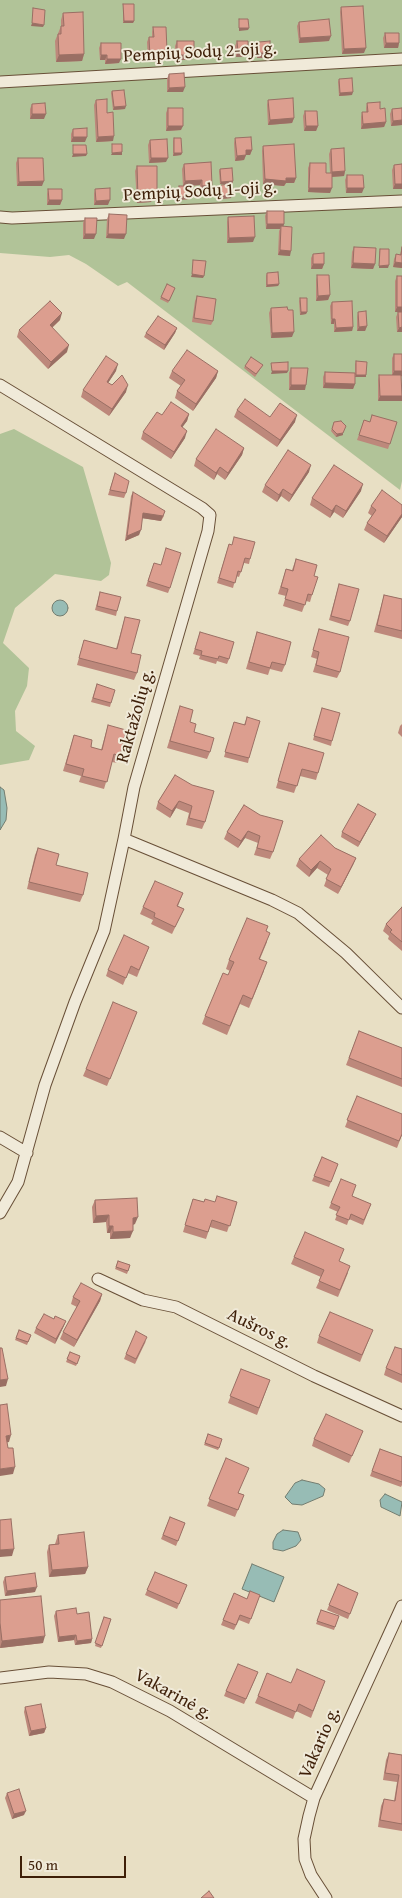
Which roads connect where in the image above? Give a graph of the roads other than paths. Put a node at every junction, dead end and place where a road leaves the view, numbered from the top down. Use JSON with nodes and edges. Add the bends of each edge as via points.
{"nodes":[{"id":1,"x":402,"y":59,"type":"edge"},
{"id":2,"x":0,"y":82,"type":"edge"},
{"id":3,"x":402,"y":200,"type":"edge"},
{"id":4,"x":0,"y":217,"type":"edge"},
{"id":5,"x":4,"y":387,"type":"edge"},
{"id":6,"x":124,"y":838,"type":"junction"},
{"id":7,"x":402,"y":1008,"type":"edge"},
{"id":8,"x":0,"y":1137,"type":"edge"},
{"id":9,"x":27,"y":1153,"type":"junction"},
{"id":10,"x":0,"y":1213,"type":"edge"},
{"id":11,"x":98,"y":1279,"type":"dead end"},
{"id":12,"x":402,"y":1416,"type":"edge"},
{"id":13,"x":402,"y":1606,"type":"edge"},
{"id":14,"x":0,"y":1678,"type":"edge"},
{"id":15,"x":314,"y":1798,"type":"junction"},
{"id":16,"x":326,"y":1898,"type":"edge"}],
"edges":[{"from":1,"to":2,"type":"street","name":"Pempių Sodų 2-oji g."},
{"from":3,"to":4,"type":"street","name":"Pempių Sodų 1-oji g."},
{"from":5,"to":6,"type":"street","name":"Raktažolių g.","via":[[210,515],[134,787]]},
{"from":6,"to":7,"type":"street","via":[[298,913]]},
{"from":6,"to":9,"type":"street","via":[[104,931],[45,1085]]},
{"from":8,"to":9,"type":"street"},
{"from":9,"to":10,"type":"street","via":[[18,1182]]},
{"from":11,"to":12,"type":"street","name":"Aušros g.","via":[[143,1300],[176,1307]]},
{"from":13,"to":15,"type":"street","name":"Vakario g."},
{"from":14,"to":15,"type":"street","name":"Vakarinė g.","via":[[49,1672],[86,1674],[112,1682],[170,1711]]},
{"from":15,"to":16,"type":"street","name":"Vakario g.","via":[[304,1839],[305,1859]]}]}
